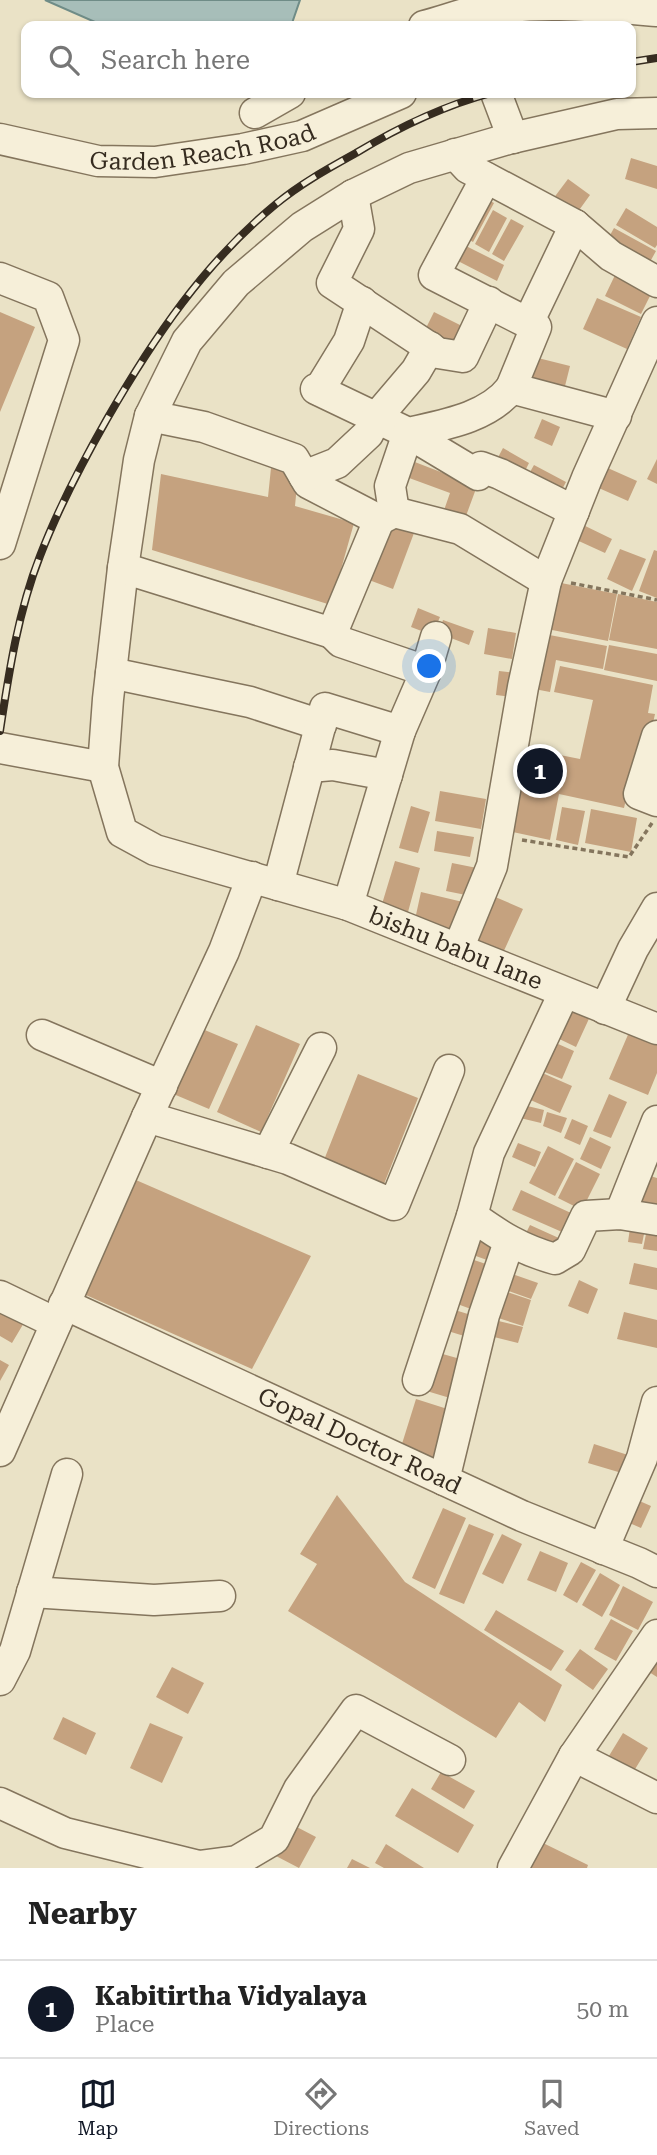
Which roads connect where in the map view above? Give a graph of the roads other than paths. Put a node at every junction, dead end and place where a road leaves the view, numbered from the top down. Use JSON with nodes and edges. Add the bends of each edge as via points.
{"nodes":[{"id":1,"x":657,"y":11,"type":"edge"},
{"id":2,"x":471,"y":19,"type":"edge"},
{"id":3,"x":281,"y":98,"type":"edge"},
{"id":4,"x":389,"y":98,"type":"edge"},
{"id":5,"x":498,"y":98,"type":"edge"},
{"id":6,"x":255,"y":113,"type":"dead end"},
{"id":7,"x":657,"y":113,"type":"edge"},
{"id":8,"x":513,"y":138,"type":"junction"},
{"id":9,"x":0,"y":139,"type":"edge"},
{"id":10,"x":455,"y":154,"type":"junction"},
{"id":11,"x":486,"y":178,"type":"junction"},
{"id":12,"x":353,"y":195,"type":"junction"},
{"id":13,"x":575,"y":225,"type":"junction"},
{"id":14,"x":0,"y":278,"type":"edge"},
{"id":15,"x":657,"y":282,"type":"edge"},
{"id":16,"x":362,"y":302,"type":"junction"},
{"id":17,"x":489,"y":302,"type":"junction"},
{"id":18,"x":657,"y":322,"type":"edge"},
{"id":19,"x":527,"y":323,"type":"junction"},
{"id":20,"x":430,"y":347,"type":"junction"},
{"id":21,"x":650,"y":355,"type":"edge"},
{"id":22,"x":511,"y":388,"type":"junction"},
{"id":23,"x":150,"y":416,"type":"junction"},
{"id":24,"x":616,"y":416,"type":"junction"},
{"id":25,"x":376,"y":418,"type":"junction"},
{"id":26,"x":408,"y":433,"type":"junction"},
{"id":27,"x":304,"y":476,"type":"junction"},
{"id":28,"x":574,"y":511,"type":"junction"},
{"id":29,"x":386,"y":516,"type":"junction"},
{"id":30,"x":0,"y":544,"type":"edge"},
{"id":31,"x":123,"y":568,"type":"junction"},
{"id":32,"x":547,"y":580,"type":"junction"},
{"id":33,"x":332,"y":633,"type":"junction"},
{"id":34,"x":436,"y":637,"type":"dead end"},
{"id":35,"x":426,"y":671,"type":"junction"},
{"id":36,"x":111,"y":673,"type":"junction"},
{"id":37,"x":321,"y":724,"type":"junction"},
{"id":38,"x":400,"y":731,"type":"junction"},
{"id":39,"x":657,"y":736,"type":"edge"},
{"id":40,"x":0,"y":748,"type":"edge"},
{"id":41,"x":103,"y":767,"type":"junction"},
{"id":42,"x":309,"y":767,"type":"junction"},
{"id":43,"x":387,"y":775,"type":"junction"},
{"id":44,"x":657,"y":801,"type":"edge"},
{"id":45,"x":265,"y":881,"type":"junction"},
{"id":46,"x":348,"y":905,"type":"junction"},
{"id":47,"x":657,"y":908,"type":"edge"},
{"id":48,"x":458,"y":949,"type":"junction"},
{"id":49,"x":564,"y":992,"type":"junction"},
{"id":50,"x":605,"y":1009,"type":"junction"},
{"id":51,"x":657,"y":1029,"type":"edge"},
{"id":52,"x":41,"y":1035,"type":"dead end"},
{"id":53,"x":321,"y":1048,"type":"dead end"},
{"id":54,"x":449,"y":1070,"type":"dead end"},
{"id":55,"x":162,"y":1086,"type":"junction"},
{"id":56,"x":147,"y":1117,"type":"junction"},
{"id":57,"x":657,"y":1121,"type":"edge"},
{"id":58,"x":268,"y":1153,"type":"junction"},
{"id":59,"x":620,"y":1214,"type":"junction"},
{"id":60,"x":472,"y":1216,"type":"junction"},
{"id":61,"x":657,"y":1220,"type":"edge"},
{"id":62,"x":509,"y":1242,"type":"junction"},
{"id":63,"x":0,"y":1296,"type":"edge"},
{"id":64,"x":60,"y":1313,"type":"junction"},
{"id":65,"x":418,"y":1380,"type":"dead end"},
{"id":66,"x":657,"y":1402,"type":"edge"},
{"id":67,"x":9,"y":1405,"type":"edge"},
{"id":68,"x":0,"y":1451,"type":"edge"},
{"id":69,"x":650,"y":1461,"type":"edge"},
{"id":70,"x":66,"y":1474,"type":"dead end"},
{"id":71,"x":444,"y":1480,"type":"junction"},
{"id":72,"x":604,"y":1549,"type":"junction"},
{"id":73,"x":657,"y":1573,"type":"edge"},
{"id":74,"x":32,"y":1592,"type":"junction"},
{"id":75,"x":220,"y":1596,"type":"dead end"},
{"id":76,"x":657,"y":1635,"type":"edge"},
{"id":77,"x":0,"y":1680,"type":"edge"},
{"id":78,"x":574,"y":1756,"type":"junction"},
{"id":79,"x":450,"y":1760,"type":"dead end"},
{"id":80,"x":657,"y":1798,"type":"edge"},
{"id":81,"x":0,"y":1803,"type":"edge"},
{"id":82,"x":513,"y":1868,"type":"edge"}],
"edges":[{"from":1,"to":2,"type":"street","via":[[576,4]]},
{"from":3,"to":6,"type":"street"},
{"from":4,"to":9,"type":"street","name":"Garden Reach Road","via":[[302,136],[155,162],[98,161]]},
{"from":5,"to":8,"type":"street"},
{"from":7,"to":8,"type":"street","via":[[617,114]]},
{"from":8,"to":10,"type":"street"},
{"from":10,"to":11,"type":"street"},
{"from":10,"to":12,"type":"street","via":[[409,168]]},
{"from":11,"to":13,"type":"street"},
{"from":11,"to":17,"type":"street","via":[[434,275]]},
{"from":12,"to":16,"type":"street","via":[[359,229],[332,283]]},
{"from":12,"to":23,"type":"street","via":[[302,227],[236,283],[187,341]]},
{"from":13,"to":15,"type":"street","via":[[611,256]]},
{"from":13,"to":19,"type":"street"},
{"from":14,"to":30,"type":"street","via":[[48,297],[64,341]]},
{"from":16,"to":20,"type":"street"},
{"from":16,"to":25,"type":"street","via":[[349,341],[318,390]]},
{"from":17,"to":19,"type":"street"},
{"from":17,"to":20,"type":"street","via":[[463,357]]},
{"from":18,"to":21,"type":"street"},
{"from":19,"to":22,"type":"street","via":[[536,327]]},
{"from":20,"to":25,"type":"street"},
{"from":21,"to":24,"type":"street"},
{"from":22,"to":24,"type":"street"},
{"from":22,"to":26,"type":"street","via":[[501,400],[458,421]]},
{"from":23,"to":27,"type":"street","via":[[204,427],[294,459]]},
{"from":23,"to":31,"type":"street"},
{"from":24,"to":28,"type":"street"},
{"from":25,"to":26,"type":"street"},
{"from":25,"to":27,"type":"street","via":[[368,434],[337,463]]},
{"from":26,"to":28,"type":"street","via":[[478,475],[481,467]]},
{"from":26,"to":29,"type":"street","via":[[390,486]]},
{"from":27,"to":29,"type":"street","via":[[308,483]]},
{"from":28,"to":32,"type":"street"},
{"from":29,"to":32,"type":"street","via":[[460,529]]},
{"from":29,"to":33,"type":"street"},
{"from":31,"to":33,"type":"street"},
{"from":31,"to":36,"type":"street"},
{"from":32,"to":48,"type":"street","via":[[492,866]]},
{"from":33,"to":35,"type":"street","via":[[341,642]]},
{"from":34,"to":35,"type":"street"},
{"from":35,"to":38,"type":"street"},
{"from":36,"to":37,"type":"street","via":[[250,702]]},
{"from":36,"to":41,"type":"street"},
{"from":37,"to":38,"type":"street","via":[[325,708]]},
{"from":37,"to":42,"type":"street"},
{"from":38,"to":43,"type":"street"},
{"from":39,"to":44,"type":"street","via":[[639,794]]},
{"from":40,"to":41,"type":"street"},
{"from":41,"to":45,"type":"street","name":"bishu babu lane","via":[[122,832],[155,850]]},
{"from":42,"to":43,"type":"street","via":[[334,765]]},
{"from":42,"to":45,"type":"street"},
{"from":43,"to":46,"type":"street"},
{"from":45,"to":46,"type":"street","name":"bishu babu lane"},
{"from":45,"to":55,"type":"street","via":[[224,951]]},
{"from":46,"to":48,"type":"street","name":"bishu babu lane"},
{"from":47,"to":50,"type":"street"},
{"from":48,"to":49,"type":"street","name":"bishu babu lane"},
{"from":49,"to":50,"type":"street","name":"bishu babu lane"},
{"from":49,"to":60,"type":"street","via":[[489,1153]]},
{"from":50,"to":51,"type":"street","name":"bishu babu lane"},
{"from":52,"to":55,"type":"street"},
{"from":53,"to":58,"type":"street"},
{"from":54,"to":58,"type":"street","via":[[394,1205]]},
{"from":55,"to":56,"type":"street"},
{"from":56,"to":58,"type":"street"},
{"from":56,"to":64,"type":"street"},
{"from":57,"to":59,"type":"street"},
{"from":59,"to":61,"type":"street"},
{"from":59,"to":62,"type":"street","via":[[586,1216],[570,1250],[555,1259]]},
{"from":60,"to":62,"type":"street"},
{"from":60,"to":65,"type":"street"},
{"from":62,"to":71,"type":"street","via":[[484,1315]]},
{"from":63,"to":64,"type":"street","name":"Gopal Doctor Road"},
{"from":64,"to":67,"type":"street"},
{"from":64,"to":71,"type":"street","name":"Gopal Doctor Road"},
{"from":66,"to":69,"type":"street"},
{"from":67,"to":68,"type":"street"},
{"from":69,"to":72,"type":"street"},
{"from":70,"to":74,"type":"street"},
{"from":71,"to":72,"type":"street","name":"Gopal Doctor Road"},
{"from":72,"to":73,"type":"street","name":"Gopal Doctor Road"},
{"from":74,"to":75,"type":"street","via":[[154,1600]]},
{"from":74,"to":77,"type":"street","via":[[15,1651]]},
{"from":76,"to":78,"type":"street"},
{"from":78,"to":80,"type":"street"},
{"from":78,"to":82,"type":"street"},
{"from":79,"to":81,"type":"street","via":[[356,1710],[299,1789],[274,1839],[237,1861],[199,1866],[65,1833]]}]}
